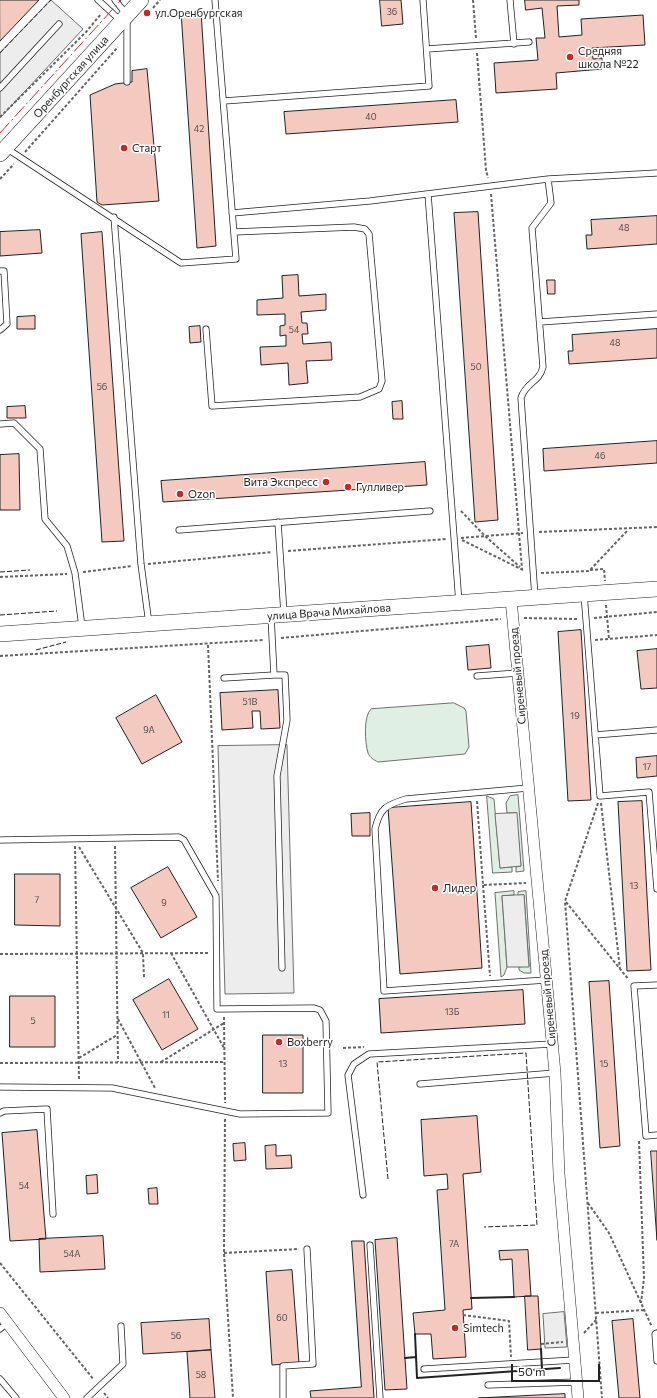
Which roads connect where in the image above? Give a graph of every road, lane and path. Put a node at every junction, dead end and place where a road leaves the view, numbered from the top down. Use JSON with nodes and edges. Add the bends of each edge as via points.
{"nodes":[{"id":1,"x":98,"y":0,"type":"edge"},
{"id":2,"x":115,"y":0,"type":"edge"},
{"id":3,"x":160,"y":0,"type":"edge"},
{"id":4,"x":215,"y":0,"type":"edge"},
{"id":5,"x":423,"y":0,"type":"edge"},
{"id":6,"x":473,"y":0,"type":"edge"},
{"id":7,"x":510,"y":0,"type":"edge"},
{"id":8,"x":146,"y":5,"type":"edge"},
{"id":9,"x":107,"y":7,"type":"junction"},
{"id":10,"x":124,"y":18,"type":"junction"},
{"id":11,"x":59,"y":24,"type":"dead end"},
{"id":12,"x":127,"y":37,"type":"junction"},
{"id":13,"x":529,"y":42,"type":"dead end"},
{"id":14,"x":514,"y":44,"type":"junction"},
{"id":15,"x":476,"y":46,"type":"junction"},
{"id":16,"x":426,"y":50,"type":"junction"},
{"id":17,"x":127,"y":82,"type":"dead end"},
{"id":18,"x":0,"y":88,"type":"edge"},
{"id":19,"x":224,"y":101,"type":"junction"},
{"id":20,"x":0,"y":117,"type":"edge"},
{"id":21,"x":3,"y":151,"type":"edge"},
{"id":22,"x":20,"y":157,"type":"junction"},
{"id":23,"x":657,"y":174,"type":"edge"},
{"id":24,"x":0,"y":179,"type":"edge"},
{"id":25,"x":548,"y":179,"type":"junction"},
{"id":26,"x":490,"y":186,"type":"junction"},
{"id":27,"x":428,"y":194,"type":"junction"},
{"id":28,"x":232,"y":213,"type":"junction"},
{"id":29,"x":114,"y":217,"type":"junction"},
{"id":30,"x":234,"y":232,"type":"junction"},
{"id":31,"x":0,"y":272,"type":"edge"},
{"id":32,"x":657,"y":314,"type":"edge"},
{"id":33,"x":540,"y":322,"type":"junction"},
{"id":34,"x":206,"y":329,"type":"dead end"},
{"id":35,"x":0,"y":330,"type":"edge"},
{"id":36,"x":0,"y":424,"type":"edge"},
{"id":37,"x":452,"y":502,"type":"junction"},
{"id":38,"x":430,"y":511,"type":"dead end"},
{"id":39,"x":278,"y":522,"type":"junction"},
{"id":40,"x":657,"y":527,"type":"edge"},
{"id":41,"x":629,"y":529,"type":"junction"},
{"id":42,"x":179,"y":530,"type":"dead end"},
{"id":43,"x":531,"y":533,"type":"junction"},
{"id":44,"x":520,"y":534,"type":"junction"},
{"id":45,"x":485,"y":536,"type":"junction"},
{"id":46,"x":455,"y":539,"type":"junction"},
{"id":47,"x":280,"y":551,"type":"junction"},
{"id":48,"x":141,"y":564,"type":"junction"},
{"id":49,"x":522,"y":569,"type":"junction"},
{"id":50,"x":604,"y":569,"type":"dead end"},
{"id":51,"x":589,"y":571,"type":"junction"},
{"id":52,"x":75,"y":573,"type":"junction"},
{"id":53,"x":534,"y":573,"type":"junction"},
{"id":54,"x":0,"y":577,"type":"edge"},
{"id":55,"x":657,"y":589,"type":"edge"},
{"id":56,"x":584,"y":594,"type":"junction"},
{"id":57,"x":535,"y":598,"type":"junction"},
{"id":58,"x":511,"y":599,"type":"junction"},
{"id":59,"x":459,"y":603,"type":"junction"},
{"id":60,"x":278,"y":615,"type":"junction"},
{"id":61,"x":607,"y":616,"type":"dead end"},
{"id":62,"x":149,"y":624,"type":"junction"},
{"id":63,"x":82,"y":628,"type":"junction"},
{"id":64,"x":0,"y":634,"type":"edge"},
{"id":65,"x":657,"y":635,"type":"edge"},
{"id":66,"x":609,"y":639,"type":"junction"},
{"id":67,"x":588,"y":640,"type":"junction"},
{"id":68,"x":208,"y":645,"type":"dead end"},
{"id":69,"x":518,"y":672,"type":"junction"},
{"id":70,"x":274,"y":676,"type":"junction"},
{"id":71,"x":477,"y":676,"type":"dead end"},
{"id":72,"x":224,"y":678,"type":"dead end"},
{"id":73,"x":657,"y":730,"type":"edge"},
{"id":74,"x":595,"y":735,"type":"junction"},
{"id":75,"x":528,"y":788,"type":"junction"},
{"id":76,"x":476,"y":794,"type":"junction"},
{"id":77,"x":600,"y":796,"type":"junction"},
{"id":78,"x":115,"y":838,"type":"junction"},
{"id":79,"x":75,"y":839,"type":"junction"},
{"id":80,"x":0,"y":840,"type":"edge"},
{"id":81,"x":537,"y":882,"type":"junction"},
{"id":82,"x":218,"y":886,"type":"dead end"},
{"id":83,"x":483,"y":886,"type":"junction"},
{"id":84,"x":657,"y":889,"type":"edge"},
{"id":85,"x":565,"y":901,"type":"junction"},
{"id":86,"x":116,"y":910,"type":"junction"},
{"id":87,"x":143,"y":953,"type":"junction"},
{"id":88,"x":171,"y":953,"type":"junction"},
{"id":89,"x":217,"y":953,"type":"junction"},
{"id":90,"x":0,"y":954,"type":"edge"},
{"id":91,"x":76,"y":954,"type":"junction"},
{"id":92,"x":117,"y":954,"type":"junction"},
{"id":93,"x":282,"y":968,"type":"dead end"},
{"id":94,"x":620,"y":969,"type":"junction"},
{"id":95,"x":144,"y":978,"type":"dead end"},
{"id":96,"x":546,"y":980,"type":"junction"},
{"id":97,"x":491,"y":984,"type":"junction"},
{"id":98,"x":657,"y":985,"type":"edge"},
{"id":99,"x":634,"y":986,"type":"junction"},
{"id":100,"x":223,"y":1009,"type":"junction"},
{"id":101,"x":118,"y":1018,"type":"junction"},
{"id":102,"x":224,"y":1023,"type":"junction"},
{"id":103,"x":214,"y":1029,"type":"junction"},
{"id":104,"x":118,"y":1035,"type":"junction"},
{"id":105,"x":552,"y":1044,"type":"junction"},
{"id":106,"x":225,"y":1049,"type":"junction"},
{"id":107,"x":79,"y":1058,"type":"junction"},
{"id":108,"x":79,"y":1062,"type":"junction"},
{"id":109,"x":118,"y":1062,"type":"junction"},
{"id":110,"x":141,"y":1062,"type":"junction"},
{"id":111,"x":160,"y":1062,"type":"junction"},
{"id":112,"x":225,"y":1062,"type":"junction"},
{"id":113,"x":0,"y":1063,"type":"edge"},
{"id":114,"x":554,"y":1073,"type":"junction"},
{"id":115,"x":420,"y":1084,"type":"dead end"},
{"id":116,"x":0,"y":1087,"type":"edge"},
{"id":117,"x":78,"y":1087,"type":"junction"},
{"id":118,"x":161,"y":1097,"type":"junction"},
{"id":119,"x":225,"y":1110,"type":"junction"},
{"id":120,"x":0,"y":1113,"type":"edge"},
{"id":121,"x":657,"y":1135,"type":"edge"},
{"id":122,"x":646,"y":1136,"type":"junction"},
{"id":123,"x":363,"y":1195,"type":"dead end"},
{"id":124,"x":587,"y":1202,"type":"junction"},
{"id":125,"x":53,"y":1214,"type":"dead end"},
{"id":126,"x":370,"y":1245,"type":"dead end"},
{"id":127,"x":307,"y":1249,"type":"joint"},
{"id":128,"x":224,"y":1254,"type":"junction"},
{"id":129,"x":0,"y":1264,"type":"edge"},
{"id":130,"x":641,"y":1303,"type":"junction"},
{"id":131,"x":644,"y":1310,"type":"junction"},
{"id":132,"x":0,"y":1313,"type":"edge"},
{"id":133,"x":596,"y":1313,"type":"junction"},
{"id":134,"x":464,"y":1315,"type":"dead end"},
{"id":135,"x":4,"y":1326,"type":"edge"},
{"id":136,"x":121,"y":1326,"type":"dead end"},
{"id":137,"x":656,"y":1334,"type":"edge"},
{"id":138,"x":573,"y":1341,"type":"junction"},
{"id":139,"x":541,"y":1344,"type":"dead end"},
{"id":140,"x":574,"y":1360,"type":"junction"},
{"id":141,"x":657,"y":1361,"type":"edge"},
{"id":142,"x":511,"y":1364,"type":"junction"},
{"id":143,"x":424,"y":1370,"type":"dead end"},
{"id":144,"x":0,"y":1380,"type":"edge"},
{"id":145,"x":576,"y":1382,"type":"junction"},
{"id":146,"x":488,"y":1385,"type":"dead end"},
{"id":147,"x":100,"y":1387,"type":"junction"},
{"id":148,"x":16,"y":1398,"type":"edge"},
{"id":149,"x":64,"y":1398,"type":"edge"},
{"id":150,"x":86,"y":1398,"type":"edge"},
{"id":151,"x":108,"y":1398,"type":"edge"},
{"id":152,"x":233,"y":1398,"type":"edge"},
{"id":153,"x":283,"y":1398,"type":"edge"},
{"id":154,"x":380,"y":1398,"type":"edge"},
{"id":155,"x":578,"y":1398,"type":"edge"},
{"id":156,"x":602,"y":1398,"type":"edge"}],
"edges":[{"from":1,"to":9,"type":"lane"},
{"from":2,"to":10,"type":"lane"},
{"from":3,"to":8,"type":"path"},
{"from":4,"to":19,"type":"lane"},
{"from":5,"to":16,"type":"lane"},
{"from":6,"to":15,"type":"path"},
{"from":7,"to":14,"type":"lane"},
{"from":8,"to":10,"type":"main road","name":"Оренбургская улица"},
{"from":9,"to":10,"type":"lane"},
{"from":9,"to":20,"type":"path","via":[[86,32]]},
{"from":10,"to":12,"type":"lane"},
{"from":10,"to":21,"type":"main road","name":"Оренбургская улица"},
{"from":11,"to":18,"type":"lane"},
{"from":12,"to":17,"type":"lane"},
{"from":12,"to":22,"type":"path"},
{"from":13,"to":14,"type":"lane"},
{"from":14,"to":15,"type":"lane"},
{"from":15,"to":16,"type":"lane"},
{"from":15,"to":26,"type":"path","via":[[486,170]]},
{"from":16,"to":19,"type":"lane","via":[[429,86]]},
{"from":19,"to":28,"type":"lane"},
{"from":21,"to":22,"type":"lane"},
{"from":22,"to":24,"type":"path"},
{"from":22,"to":29,"type":"lane"},
{"from":23,"to":25,"type":"lane"},
{"from":25,"to":26,"type":"lane"},
{"from":25,"to":33,"type":"lane","via":[[551,203],[532,228]]},
{"from":26,"to":27,"type":"lane"},
{"from":26,"to":44,"type":"path"},
{"from":27,"to":28,"type":"lane"},
{"from":27,"to":37,"type":"lane"},
{"from":28,"to":30,"type":"lane"},
{"from":29,"to":30,"type":"lane","via":[[181,263],[236,259]]},
{"from":29,"to":48,"type":"lane"},
{"from":30,"to":34,"type":"lane","via":[[354,227],[365,229],[369,234],[382,381],[379,389],[360,397],[212,406]]},
{"from":31,"to":35,"type":"lane","via":[[4,271],[7,324]]},
{"from":32,"to":33,"type":"lane"},
{"from":33,"to":43,"type":"lane","via":[[543,367],[541,375],[527,385],[521,398]]},
{"from":36,"to":52,"type":"lane","via":[[14,424],[40,449],[46,519],[67,546]]},
{"from":37,"to":45,"type":"path"},
{"from":37,"to":46,"type":"lane"},
{"from":38,"to":39,"type":"lane"},
{"from":39,"to":42,"type":"lane"},
{"from":39,"to":47,"type":"lane"},
{"from":40,"to":41,"type":"path"},
{"from":41,"to":43,"type":"path"},
{"from":41,"to":51,"type":"path"},
{"from":43,"to":44,"type":"path"},
{"from":43,"to":53,"type":"lane"},
{"from":44,"to":45,"type":"path"},
{"from":44,"to":49,"type":"path"},
{"from":45,"to":49,"type":"path"},
{"from":45,"to":49,"type":"path","via":[[458,539]]},
{"from":46,"to":47,"type":"path"},
{"from":46,"to":59,"type":"lane"},
{"from":47,"to":48,"type":"path"},
{"from":47,"to":60,"type":"lane"},
{"from":48,"to":52,"type":"path"},
{"from":48,"to":62,"type":"lane"},
{"from":49,"to":53,"type":"path"},
{"from":50,"to":51,"type":"path"},
{"from":51,"to":53,"type":"path"},
{"from":52,"to":54,"type":"path"},
{"from":52,"to":63,"type":"lane"},
{"from":53,"to":57,"type":"lane"},
{"from":55,"to":56,"type":"main road","name":"улица Врача Михайлова"},
{"from":56,"to":57,"type":"main road","name":"улица Врача Михайлова"},
{"from":56,"to":67,"type":"lane"},
{"from":57,"to":58,"type":"main road","name":"улица Врача Михайлова"},
{"from":58,"to":59,"type":"main road","name":"улица Врача Михайлова"},
{"from":58,"to":69,"type":"street","name":"Сиреневый проезд"},
{"from":59,"to":60,"type":"main road","name":"улица Врача Михайлова"},
{"from":60,"to":62,"type":"main road","name":"улица Врача Михайлова"},
{"from":60,"to":70,"type":"lane"},
{"from":61,"to":66,"type":"path"},
{"from":62,"to":63,"type":"main road","name":"улица Врача Михайлова"},
{"from":63,"to":64,"type":"main road","name":"улица Врача Михайлова"},
{"from":65,"to":66,"type":"path"},
{"from":66,"to":67,"type":"path"},
{"from":67,"to":74,"type":"lane"},
{"from":68,"to":82,"type":"path"},
{"from":69,"to":71,"type":"lane"},
{"from":69,"to":75,"type":"street","name":"Сиреневый проезд"},
{"from":70,"to":72,"type":"lane"},
{"from":70,"to":93,"type":"lane","via":[[285,675],[286,720],[277,776]]},
{"from":73,"to":74,"type":"lane"},
{"from":74,"to":77,"type":"lane"},
{"from":75,"to":76,"type":"lane"},
{"from":75,"to":81,"type":"street","name":"Сиреневый проезд"},
{"from":76,"to":83,"type":"path"},
{"from":76,"to":97,"type":"lane","via":[[406,799],[388,805],[378,815],[374,829],[384,991]]},
{"from":77,"to":84,"type":"lane","via":[[649,792]]},
{"from":77,"to":85,"type":"path"},
{"from":77,"to":94,"type":"path"},
{"from":78,"to":79,"type":"lane"},
{"from":78,"to":86,"type":"path"},
{"from":78,"to":89,"type":"lane","via":[[179,837],[184,840],[216,896]]},
{"from":79,"to":80,"type":"lane"},
{"from":79,"to":86,"type":"path"},
{"from":79,"to":91,"type":"path"},
{"from":81,"to":83,"type":"path"},
{"from":81,"to":96,"type":"street","name":"Сиреневый проезд"},
{"from":83,"to":97,"type":"path"},
{"from":85,"to":94,"type":"path"},
{"from":85,"to":124,"type":"path"},
{"from":86,"to":87,"type":"path"},
{"from":86,"to":92,"type":"path"},
{"from":87,"to":88,"type":"path"},
{"from":87,"to":92,"type":"path"},
{"from":87,"to":95,"type":"path"},
{"from":88,"to":89,"type":"path"},
{"from":88,"to":103,"type":"path"},
{"from":89,"to":100,"type":"lane","via":[[217,1009]]},
{"from":90,"to":91,"type":"path"},
{"from":91,"to":92,"type":"path"},
{"from":91,"to":107,"type":"path"},
{"from":92,"to":101,"type":"path"},
{"from":94,"to":99,"type":"path"},
{"from":96,"to":97,"type":"lane"},
{"from":96,"to":105,"type":"street","name":"Сиреневый проезд"},
{"from":98,"to":99,"type":"lane"},
{"from":99,"to":122,"type":"lane"},
{"from":100,"to":102,"type":"path"},
{"from":100,"to":119,"type":"lane","via":[[320,1010],[326,1022],[328,1113],[240,1114]]},
{"from":101,"to":104,"type":"path"},
{"from":101,"to":110,"type":"path"},
{"from":102,"to":103,"type":"path"},
{"from":102,"to":106,"type":"path"},
{"from":103,"to":106,"type":"path"},
{"from":103,"to":111,"type":"path"},
{"from":104,"to":107,"type":"path"},
{"from":104,"to":109,"type":"path"},
{"from":105,"to":114,"type":"street","name":"Сиреневый проезд"},
{"from":105,"to":123,"type":"lane","via":[[369,1054],[354,1064],[348,1075]]},
{"from":106,"to":112,"type":"path"},
{"from":107,"to":108,"type":"path"},
{"from":108,"to":109,"type":"path"},
{"from":108,"to":113,"type":"path"},
{"from":108,"to":117,"type":"path"},
{"from":109,"to":110,"type":"path"},
{"from":110,"to":111,"type":"path"},
{"from":110,"to":118,"type":"path"},
{"from":111,"to":112,"type":"path"},
{"from":112,"to":119,"type":"path"},
{"from":114,"to":115,"type":"lane"},
{"from":114,"to":138,"type":"street","name":"Сиреневый проезд","via":[[559,1174]]},
{"from":116,"to":117,"type":"lane"},
{"from":117,"to":118,"type":"lane","via":[[112,1088]]},
{"from":118,"to":119,"type":"lane"},
{"from":119,"to":128,"type":"path"},
{"from":120,"to":125,"type":"lane","via":[[47,1109]]},
{"from":121,"to":122,"type":"lane"},
{"from":122,"to":130,"type":"path","via":[[638,1142],[644,1278]]},
{"from":124,"to":130,"type":"path","via":[[609,1234]]},
{"from":124,"to":133,"type":"path"},
{"from":126,"to":154,"type":"lane"},
{"from":127,"to":128,"type":"path"},
{"from":127,"to":153,"type":"lane","via":[[313,1364],[283,1366]]},
{"from":128,"to":152,"type":"path"},
{"from":129,"to":147,"type":"path"},
{"from":130,"to":131,"type":"path"},
{"from":131,"to":133,"type":"path"},
{"from":131,"to":137,"type":"path"},
{"from":132,"to":135,"type":"street"},
{"from":133,"to":156,"type":"path"},
{"from":134,"to":142,"type":"path","via":[[509,1321]]},
{"from":135,"to":149,"type":"street"},
{"from":136,"to":147,"type":"lane","via":[[123,1364]]},
{"from":137,"to":141,"type":"lane"},
{"from":138,"to":139,"type":"path"},
{"from":138,"to":140,"type":"street","name":"Сиреневый проезд"},
{"from":140,"to":142,"type":"lane"},
{"from":140,"to":145,"type":"street","name":"Сиреневый проезд"},
{"from":142,"to":143,"type":"lane"},
{"from":144,"to":148,"type":"lane"},
{"from":145,"to":146,"type":"lane"},
{"from":145,"to":155,"type":"street","name":"Сиреневый проезд"},
{"from":147,"to":150,"type":"lane"},
{"from":147,"to":151,"type":"path"}]}
